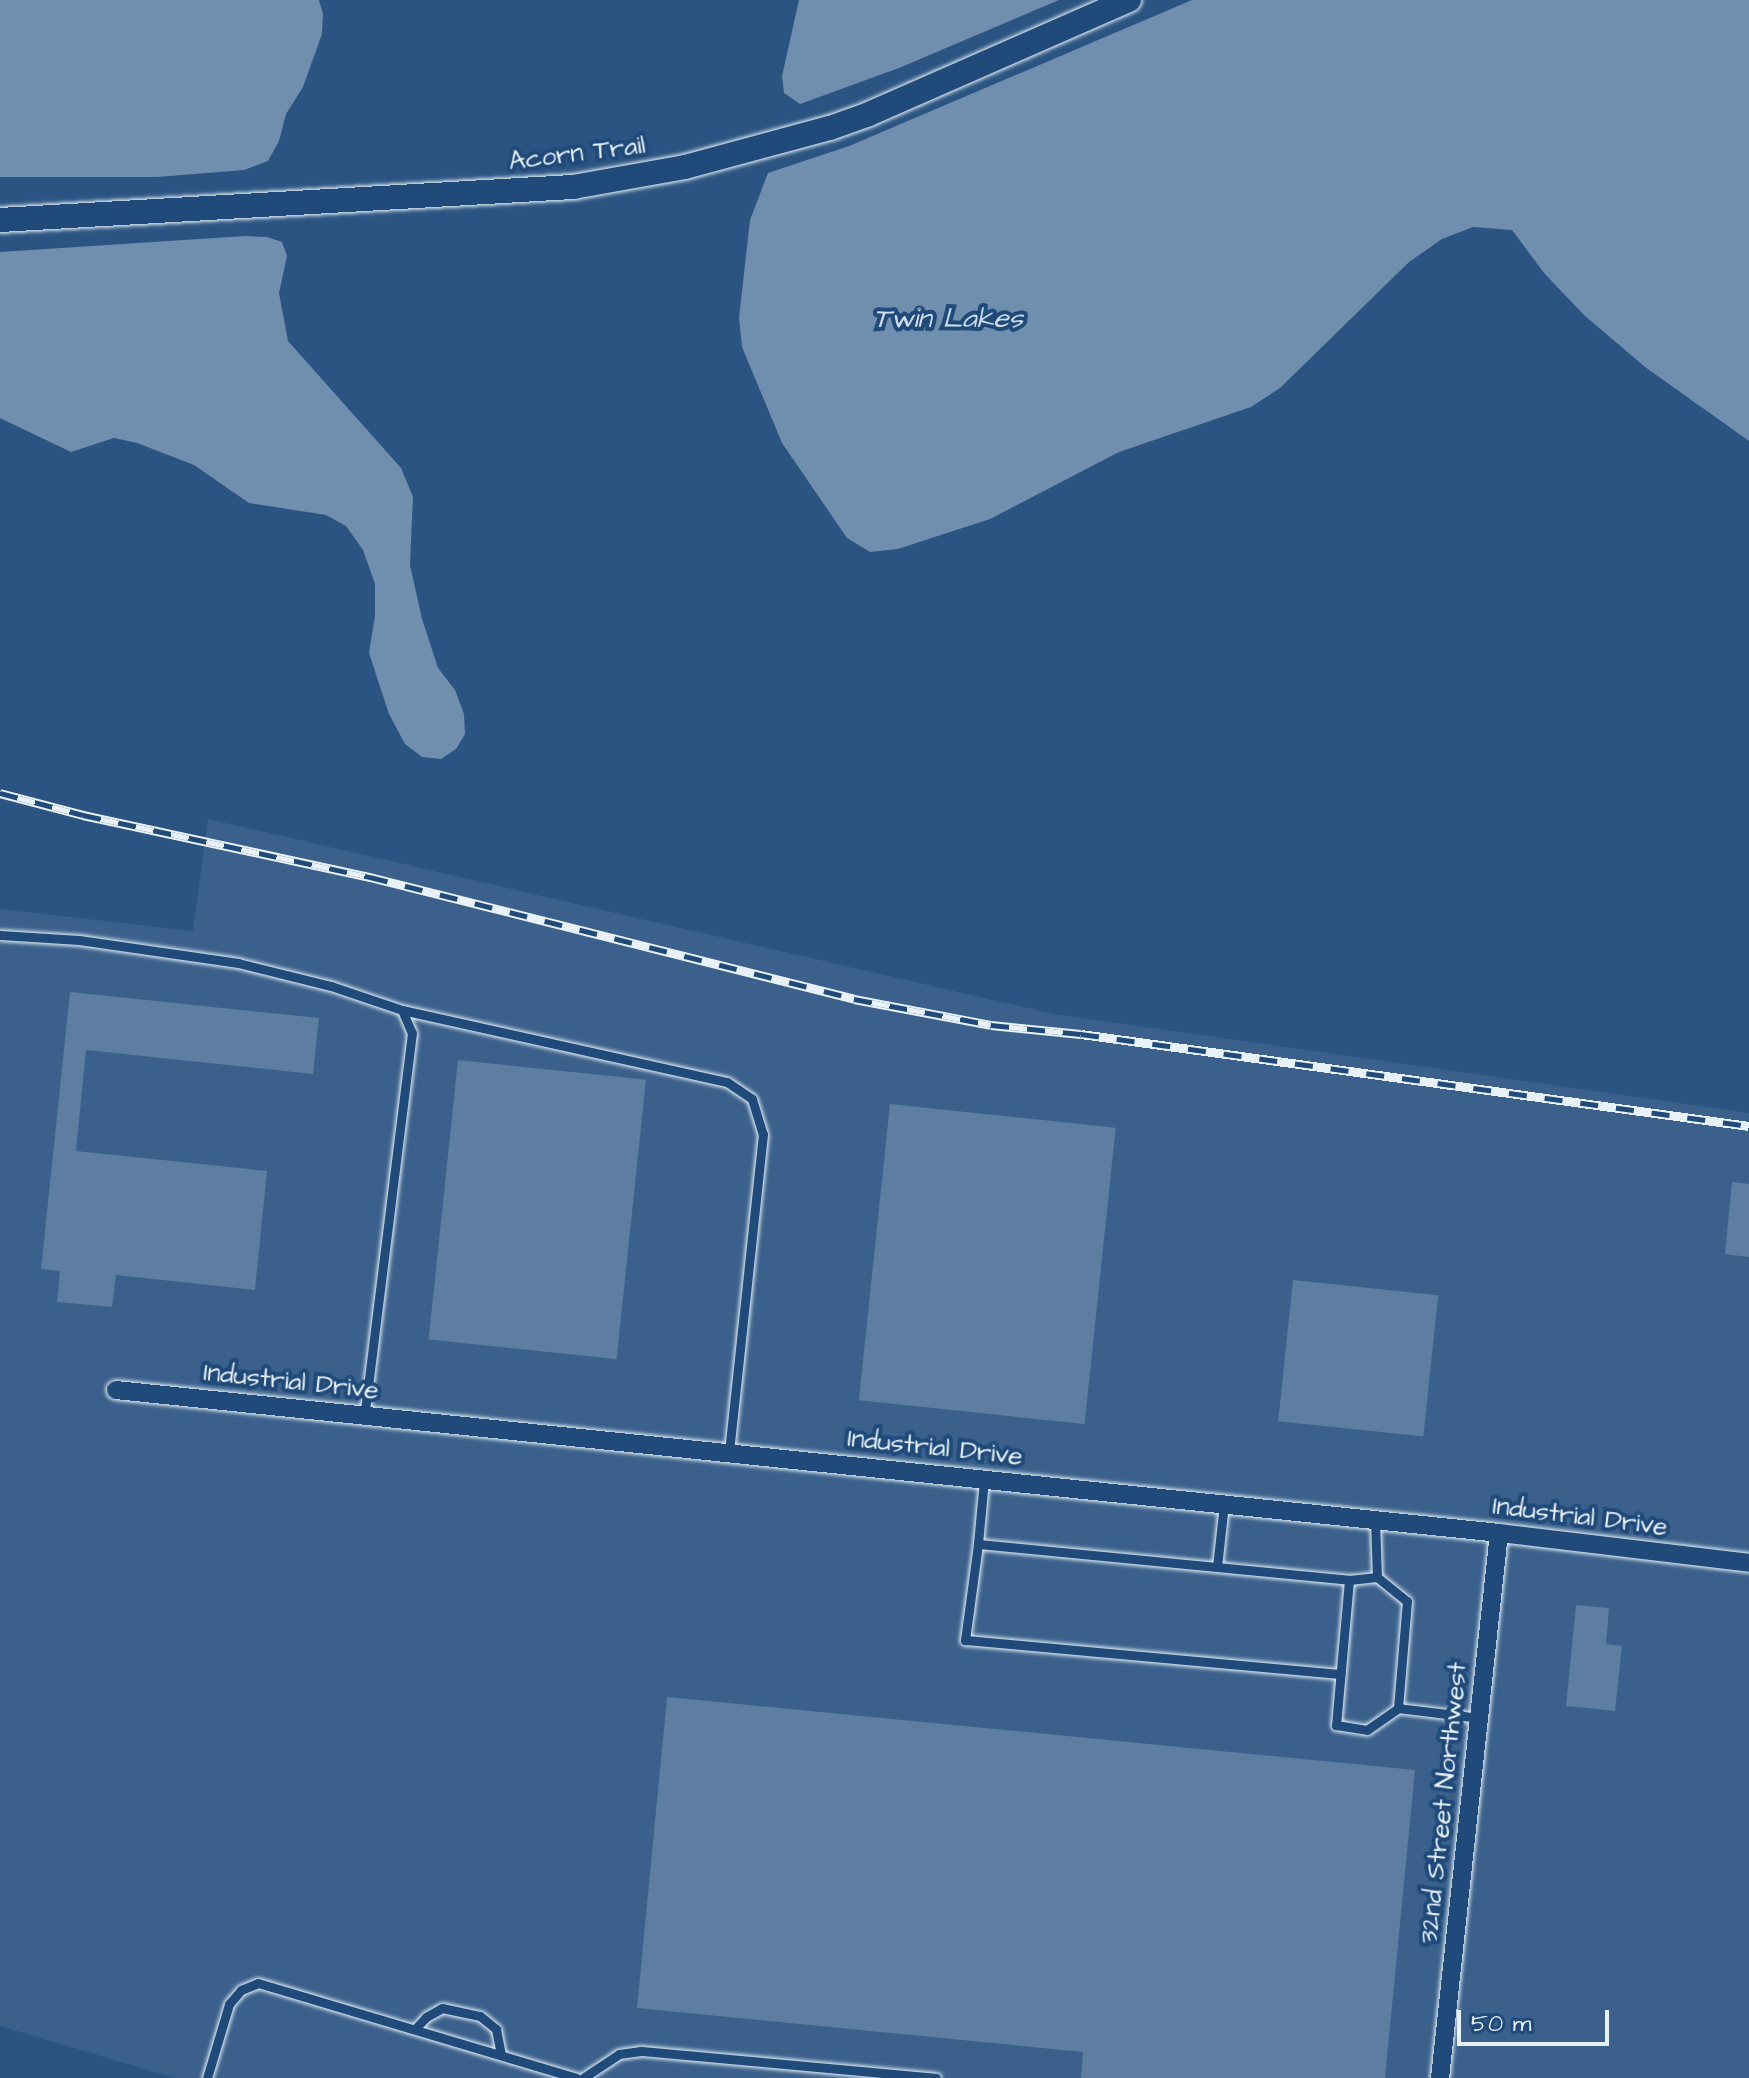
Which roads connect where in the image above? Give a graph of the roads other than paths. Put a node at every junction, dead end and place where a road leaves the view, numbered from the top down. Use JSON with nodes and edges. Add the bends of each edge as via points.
{"nodes":[{"id":1,"x":1129,"y":0,"type":"edge"},
{"id":2,"x":0,"y":220,"type":"edge"},
{"id":3,"x":0,"y":935,"type":"edge"},
{"id":4,"x":402,"y":1010,"type":"junction"},
{"id":5,"x":116,"y":1390,"type":"dead end"},
{"id":6,"x":364,"y":1416,"type":"junction"},
{"id":7,"x":729,"y":1453,"type":"junction"},
{"id":8,"x":984,"y":1480,"type":"junction"},
{"id":9,"x":1224,"y":1504,"type":"junction"},
{"id":10,"x":1375,"y":1520,"type":"junction"},
{"id":11,"x":1499,"y":1533,"type":"junction"},
{"id":12,"x":978,"y":1544,"type":"junction"},
{"id":13,"x":1749,"y":1563,"type":"edge"},
{"id":14,"x":1217,"y":1567,"type":"junction"},
{"id":15,"x":1377,"y":1577,"type":"junction"},
{"id":16,"x":1349,"y":1580,"type":"junction"},
{"id":17,"x":1340,"y":1674,"type":"junction"},
{"id":18,"x":1398,"y":1708,"type":"junction"},
{"id":19,"x":1479,"y":1718,"type":"junction"},
{"id":20,"x":415,"y":2029,"type":"junction"},
{"id":21,"x":501,"y":2055,"type":"junction"},
{"id":22,"x":207,"y":2078,"type":"edge"},
{"id":23,"x":576,"y":2078,"type":"edge"},
{"id":24,"x":583,"y":2078,"type":"edge"},
{"id":25,"x":936,"y":2078,"type":"edge"},
{"id":26,"x":1440,"y":2078,"type":"edge"}],
"edges":[{"from":1,"to":2,"type":"street","name":"Acorn Trail","via":[[869,114],[685,167],[573,187]]},
{"from":3,"to":4,"type":"lane","via":[[238,963]]},
{"from":4,"to":6,"type":"lane","via":[[412,1033]]},
{"from":4,"to":7,"type":"lane","via":[[727,1082],[752,1099],[763,1134]]},
{"from":5,"to":6,"type":"street","name":"Industrial Drive"},
{"from":6,"to":7,"type":"street","name":"Industrial Drive"},
{"from":7,"to":8,"type":"street","name":"Industrial Drive"},
{"from":8,"to":9,"type":"street","name":"Industrial Drive"},
{"from":8,"to":12,"type":"lane"},
{"from":9,"to":10,"type":"street","name":"Industrial Drive"},
{"from":9,"to":14,"type":"lane"},
{"from":10,"to":11,"type":"street","name":"Industrial Drive"},
{"from":10,"to":15,"type":"lane"},
{"from":11,"to":13,"type":"street","name":"Industrial Drive"},
{"from":11,"to":19,"type":"street","name":"32nd Street Northwest"},
{"from":12,"to":14,"type":"lane"},
{"from":12,"to":17,"type":"lane","via":[[965,1640]]},
{"from":14,"to":16,"type":"lane"},
{"from":15,"to":16,"type":"lane"},
{"from":15,"to":18,"type":"lane","via":[[1407,1601]]},
{"from":16,"to":17,"type":"lane"},
{"from":17,"to":18,"type":"lane","via":[[1336,1725],[1367,1730]]},
{"from":18,"to":19,"type":"lane"},
{"from":19,"to":26,"type":"street","name":"32nd Street Northwest"},
{"from":20,"to":21,"type":"lane"},
{"from":20,"to":21,"type":"lane","via":[[442,2008],[480,2016],[496,2029]]},
{"from":20,"to":22,"type":"lane","via":[[258,1983],[241,1990],[229,2004]]},
{"from":21,"to":23,"type":"lane"},
{"from":24,"to":25,"type":"lane","via":[[619,2054],[641,2051]]}]}
